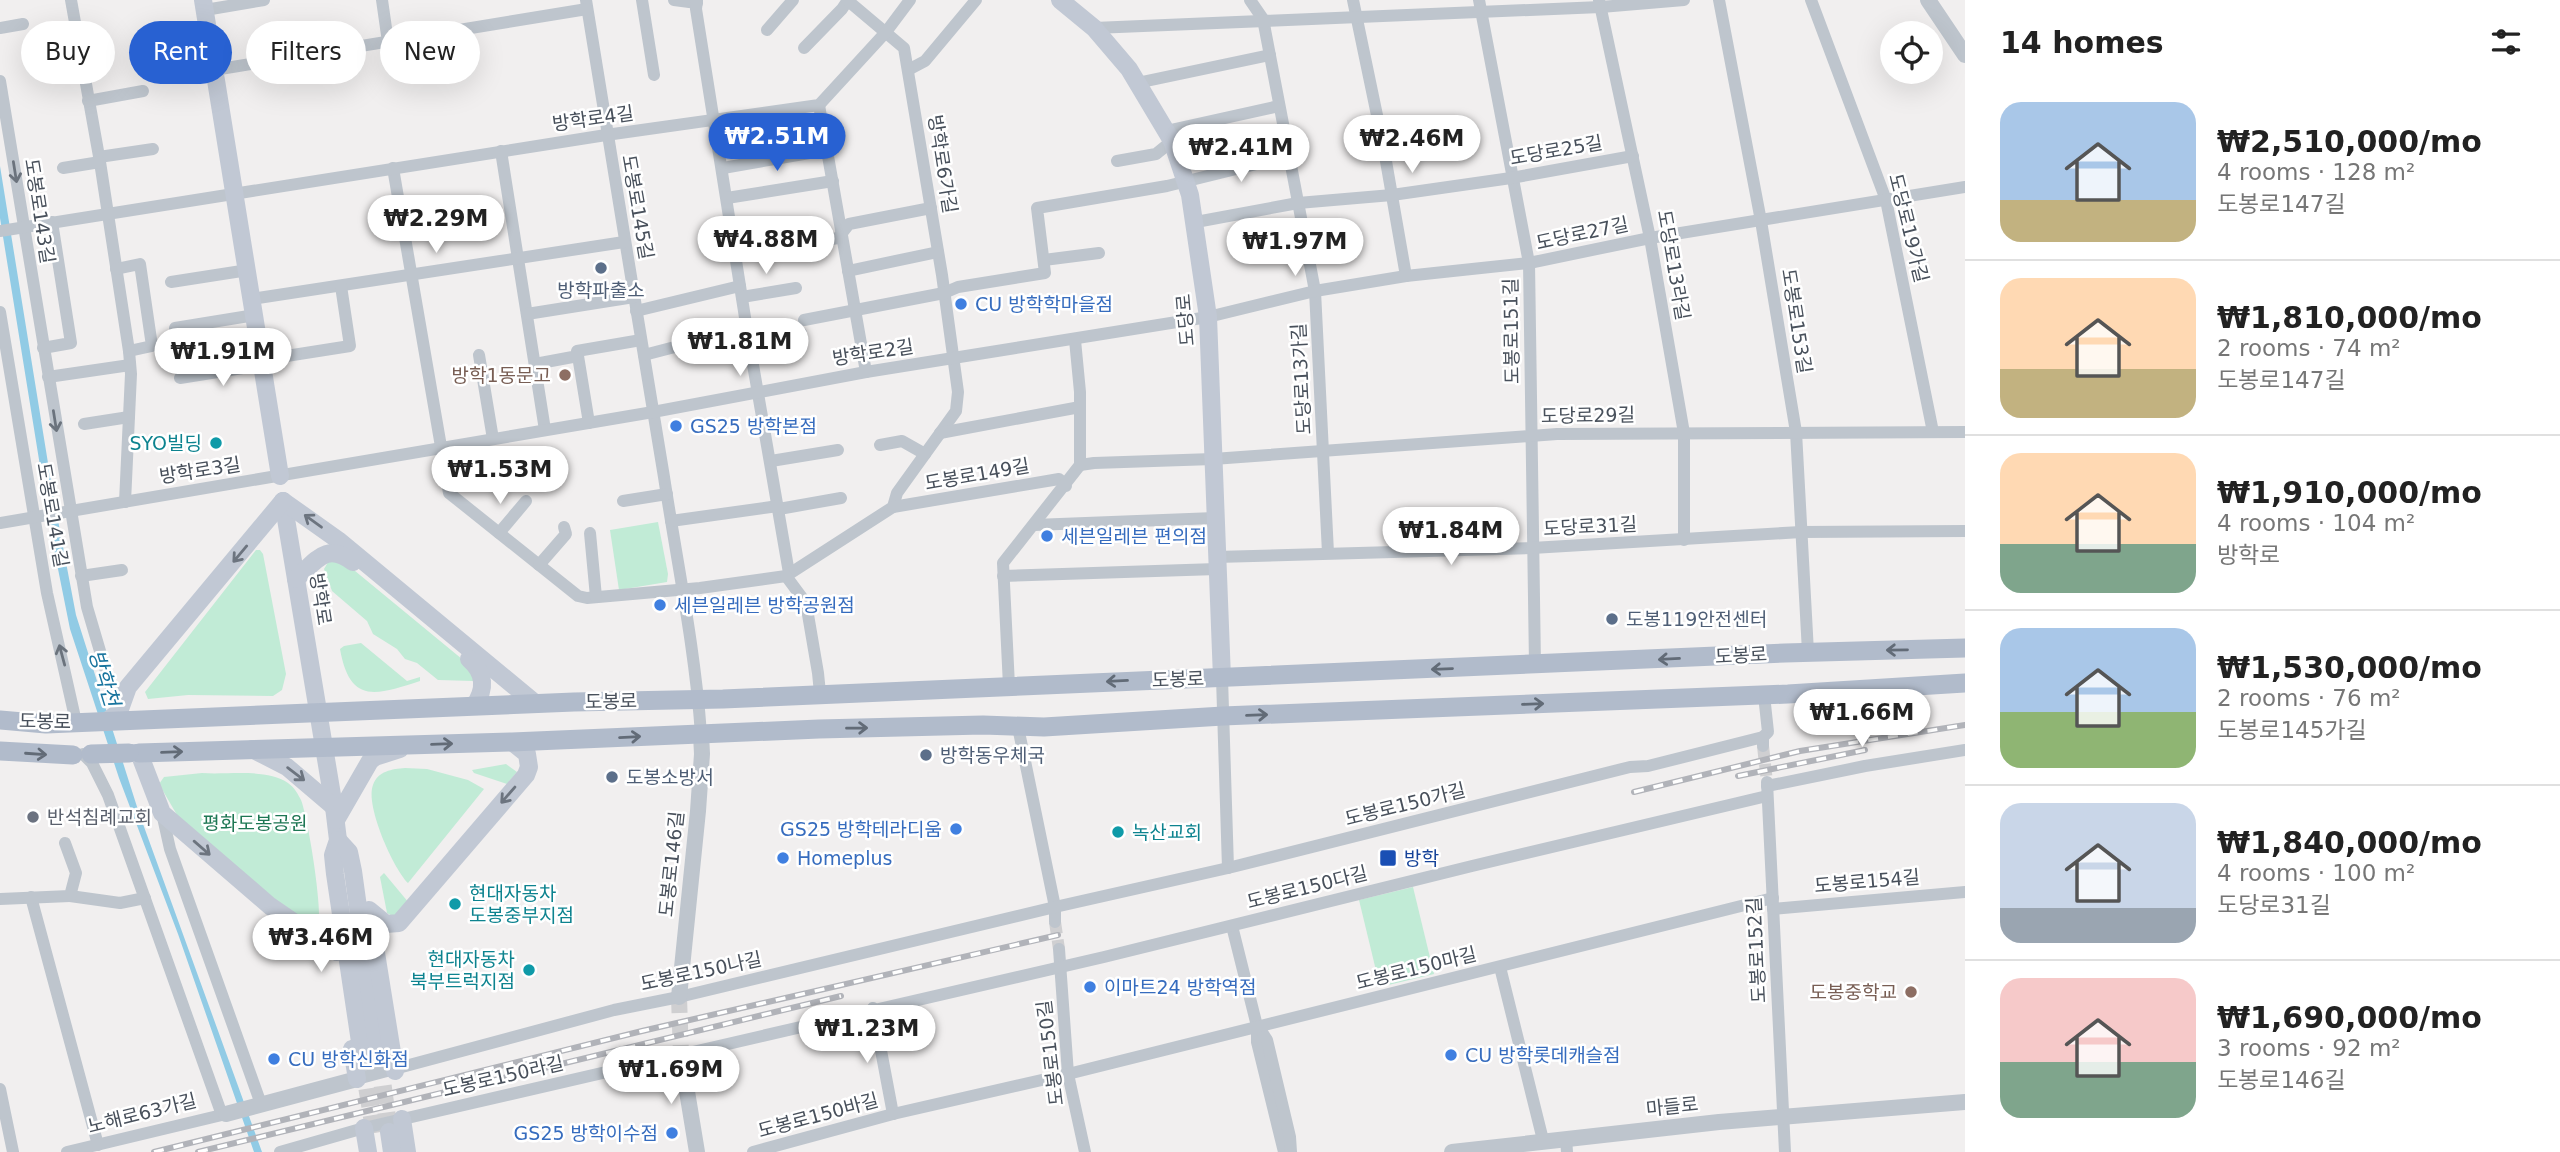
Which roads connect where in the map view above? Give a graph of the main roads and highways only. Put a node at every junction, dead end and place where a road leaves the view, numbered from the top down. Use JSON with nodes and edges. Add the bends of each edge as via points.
{"nodes":[{"id":1,"x":1060,"y":0,"type":"edge"},
{"id":2,"x":204,"y":5,"type":"edge"},
{"id":3,"x":280,"y":476,"type":"road end"},
{"id":4,"x":283,"y":501,"type":"junction"},
{"id":5,"x":296,"y":579,"type":"junction"},
{"id":6,"x":1965,"y":648,"type":"edge"},
{"id":7,"x":1222,"y":678,"type":"junction"},
{"id":8,"x":1965,"y":683,"type":"edge"},
{"id":9,"x":536,"y":704,"type":"junction"},
{"id":10,"x":474,"y":706,"type":"junction"},
{"id":11,"x":318,"y":714,"type":"junction"},
{"id":12,"x":0,"y":720,"type":"edge"},
{"id":13,"x":114,"y":721,"type":"junction"},
{"id":14,"x":512,"y":742,"type":"junction"},
{"id":15,"x":414,"y":746,"type":"junction"},
{"id":16,"x":325,"y":747,"type":"junction"},
{"id":17,"x":252,"y":749,"type":"junction"},
{"id":18,"x":0,"y":751,"type":"edge"},
{"id":19,"x":134,"y":753,"type":"junction"},
{"id":20,"x":335,"y":814,"type":"junction"},
{"id":21,"x":338,"y":840,"type":"junction"},
{"id":22,"x":354,"y":872,"type":"junction"},
{"id":23,"x":335,"y":874,"type":"junction"},
{"id":24,"x":369,"y":911,"type":"junction"},
{"id":25,"x":337,"y":952,"type":"junction"},
{"id":26,"x":395,"y":1071,"type":"tunnel mouth"},
{"id":27,"x":357,"y":1079,"type":"tunnel mouth"},
{"id":28,"x":402,"y":1119,"type":"tunnel mouth"},
{"id":29,"x":376,"y":1137,"type":"edge"},
{"id":30,"x":368,"y":1152,"type":"edge"},
{"id":31,"x":392,"y":1152,"type":"edge"},
{"id":32,"x":407,"y":1152,"type":"edge"}],
"edges":[{"from":1,"to":7,"type":"main road","name":"도당로","via":[[1094,28],[1129,69],[1169,136],[1186,180],[1208,317]]},
{"from":2,"to":3,"type":"main road","name":"방학로"},
{"from":4,"to":5,"type":"main road","name":"방학로"},
{"from":9,"to":4,"type":"main road","one_way":true,"via":[[338,540]]},
{"from":4,"to":13,"type":"main road","one_way":true,"via":[[128,687]]},
{"from":5,"to":10,"type":"main road","via":[[326,553],[340,553],[355,563],[474,663],[483,686]]},
{"from":5,"to":11,"type":"main road","name":"방학로"},
{"from":6,"to":7,"type":"main road","name":"도봉로","one_way":true},
{"from":7,"to":9,"type":"main road","name":"도봉로","one_way":true},
{"from":14,"to":8,"type":"main road","name":"도봉로","one_way":true,"via":[[1018,727]]},
{"from":9,"to":10,"type":"main road","name":"도봉로"},
{"from":10,"to":11,"type":"main road","name":"도봉로"},
{"from":11,"to":13,"type":"main road","name":"도봉로"},
{"from":11,"to":16,"type":"main road","name":"방학로"},
{"from":12,"to":13,"type":"main road","name":"도봉로","via":[[46,724]]},
{"from":15,"to":14,"type":"main road","name":"도봉로","one_way":true},
{"from":14,"to":24,"type":"main road","one_way":true,"via":[[527,754],[526,775],[399,923],[386,924]]},
{"from":15,"to":16,"type":"main road","name":"도봉로"},
{"from":15,"to":20,"type":"main road","via":[[370,761]]},
{"from":16,"to":17,"type":"main road","name":"도봉로"},
{"from":16,"to":20,"type":"main road","name":"방학로"},
{"from":19,"to":17,"type":"main road","name":"도봉로","one_way":true},
{"from":17,"to":20,"type":"main road","one_way":true,"via":[[287,767]]},
{"from":18,"to":19,"type":"main road","name":"도봉로","one_way":true},
{"from":19,"to":25,"type":"main road","one_way":true,"via":[[162,813],[270,906]]},
{"from":20,"to":21,"type":"main road","name":"방학로"},
{"from":21,"to":22,"type":"main road","name":"방학로","via":[[349,852]]},
{"from":21,"to":23,"type":"main road","name":"방학로","via":[[333,855]]},
{"from":22,"to":23,"type":"main road","name":"방학로","via":[[371,1060]]},
{"from":22,"to":24,"type":"main road","via":[[363,885]]},
{"from":23,"to":25,"type":"main road","via":[[327,891]]},
{"from":24,"to":26,"type":"main road"},
{"from":25,"to":27,"type":"main road"},
{"from":28,"to":32,"type":"main road"},
{"from":29,"to":30,"type":"main road"},
{"from":29,"to":31,"type":"main road"}]}
